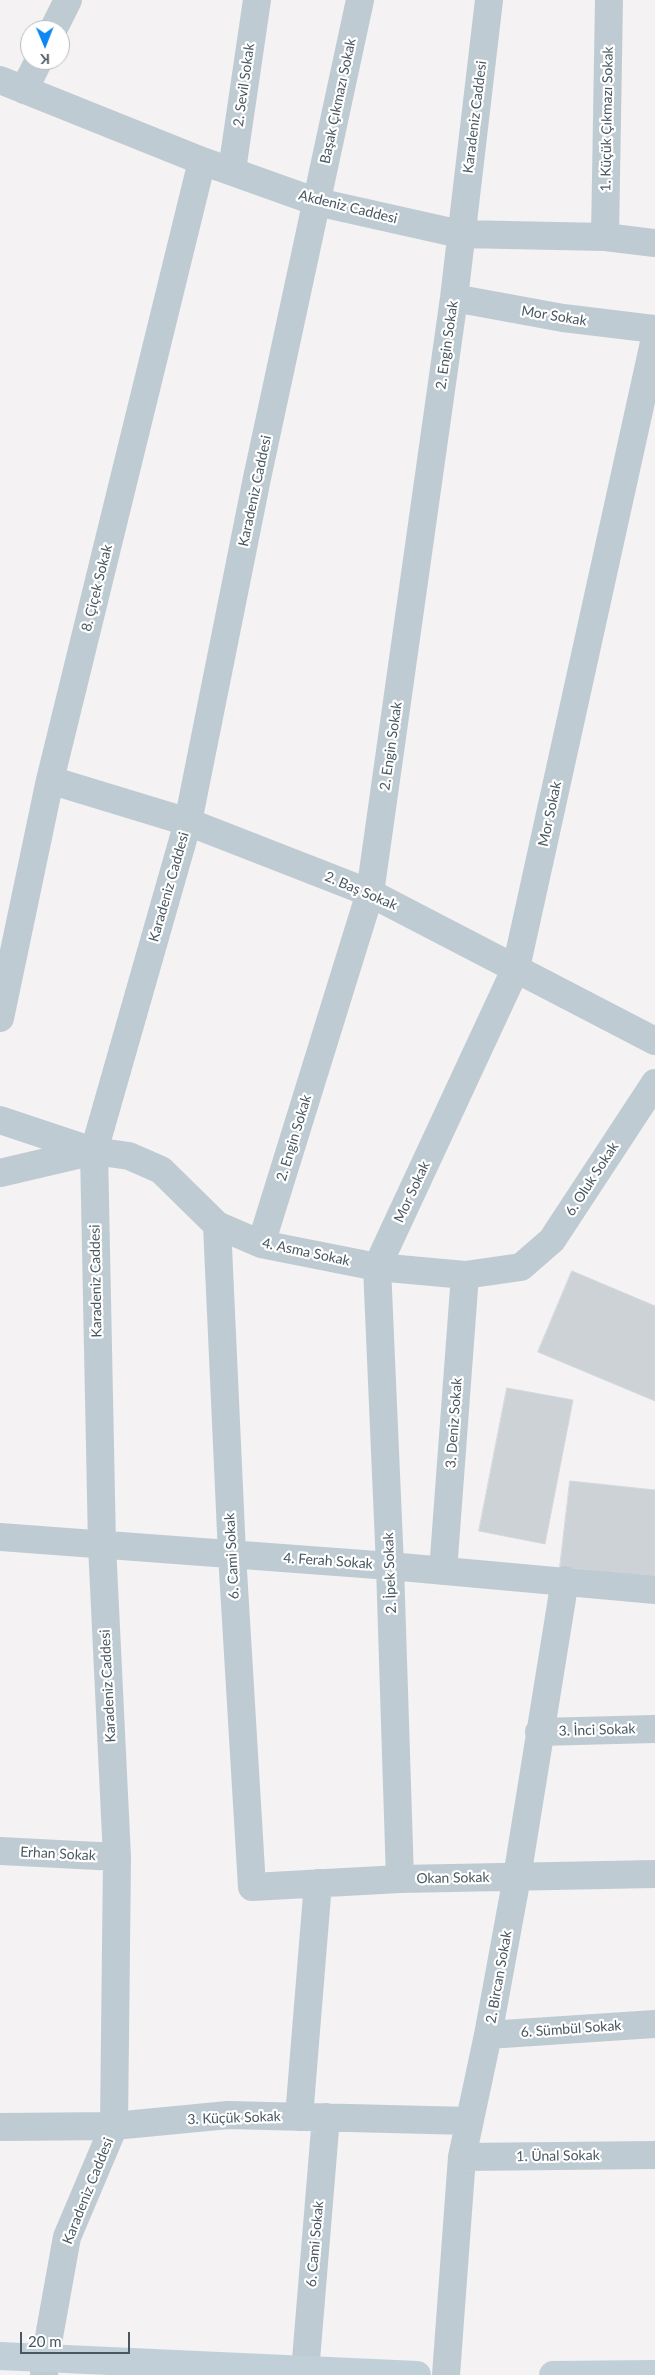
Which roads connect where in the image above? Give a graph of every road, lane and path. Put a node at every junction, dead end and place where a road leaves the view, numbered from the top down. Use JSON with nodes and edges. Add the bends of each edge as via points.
{"nodes":[{"id":1,"x":68,"y":0,"type":"edge"},
{"id":2,"x":257,"y":0,"type":"edge"},
{"id":3,"x":360,"y":0,"type":"edge"},
{"id":4,"x":489,"y":0,"type":"edge"},
{"id":5,"x":609,"y":0,"type":"edge"},
{"id":6,"x":58,"y":20,"type":"edge"},
{"id":7,"x":28,"y":70,"type":"edge"},
{"id":8,"x":12,"y":85,"type":"edge"},
{"id":9,"x":202,"y":161,"type":"junction"},
{"id":10,"x":232,"y":170,"type":"junction"},
{"id":11,"x":316,"y":202,"type":"junction"},
{"id":12,"x":460,"y":234,"type":"junction"},
{"id":13,"x":604,"y":237,"type":"junction"},
{"id":14,"x":655,"y":243,"type":"edge"},
{"id":15,"x":454,"y":298,"type":"junction"},
{"id":16,"x":655,"y":329,"type":"edge"},
{"id":17,"x":655,"y":338,"type":"edge"},
{"id":18,"x":50,"y":780,"type":"junction"},
{"id":19,"x":188,"y":822,"type":"junction"},
{"id":20,"x":370,"y":893,"type":"junction"},
{"id":21,"x":516,"y":968,"type":"junction"},
{"id":22,"x":0,"y":1018,"type":"edge"},
{"id":23,"x":655,"y":1041,"type":"edge"},
{"id":24,"x":655,"y":1083,"type":"edge"},
{"id":25,"x":0,"y":1120,"type":"edge"},
{"id":26,"x":94,"y":1151,"type":"junction"},
{"id":27,"x":0,"y":1173,"type":"edge"},
{"id":28,"x":217,"y":1226,"type":"junction"},
{"id":29,"x":261,"y":1244,"type":"junction"},
{"id":30,"x":377,"y":1267,"type":"junction"},
{"id":31,"x":521,"y":1267,"type":"joint"},
{"id":32,"x":465,"y":1275,"type":"junction"},
{"id":33,"x":0,"y":1537,"type":"edge"},
{"id":34,"x":102,"y":1545,"type":"junction"},
{"id":35,"x":232,"y":1554,"type":"junction"},
{"id":36,"x":390,"y":1566,"type":"junction"},
{"id":37,"x":443,"y":1570,"type":"junction"},
{"id":38,"x":565,"y":1580,"type":"junction"},
{"id":39,"x":655,"y":1590,"type":"edge"},
{"id":40,"x":655,"y":1728,"type":"edge"},
{"id":41,"x":539,"y":1732,"type":"junction"},
{"id":42,"x":0,"y":1851,"type":"edge"},
{"id":43,"x":117,"y":1856,"type":"junction"},
{"id":44,"x":655,"y":1874,"type":"edge"},
{"id":45,"x":517,"y":1876,"type":"junction"},
{"id":46,"x":400,"y":1879,"type":"junction"},
{"id":47,"x":318,"y":1883,"type":"junction"},
{"id":48,"x":252,"y":1887,"type":"joint"},
{"id":49,"x":655,"y":2024,"type":"edge"},
{"id":50,"x":488,"y":2035,"type":"junction"},
{"id":51,"x":299,"y":2116,"type":"junction"},
{"id":52,"x":326,"y":2117,"type":"junction"},
{"id":53,"x":469,"y":2121,"type":"junction"},
{"id":54,"x":114,"y":2126,"type":"junction"},
{"id":55,"x":0,"y":2127,"type":"edge"},
{"id":56,"x":655,"y":2155,"type":"edge"},
{"id":57,"x":462,"y":2157,"type":"junction"},
{"id":58,"x":0,"y":2356,"type":"edge"},
{"id":59,"x":44,"y":2367,"type":"edge"},
{"id":60,"x":305,"y":2372,"type":"junction"},
{"id":61,"x":655,"y":2374,"type":"edge"},
{"id":62,"x":417,"y":2375,"type":"edge"},
{"id":63,"x":446,"y":2375,"type":"edge"},
{"id":64,"x":553,"y":2375,"type":"edge"}],
"edges":[{"from":1,"to":6,"type":"street"},
{"from":2,"to":10,"type":"street","name":"2. Sevil Sokak"},
{"from":3,"to":11,"type":"street","name":"Başak Çıkmazı Sokak"},
{"from":4,"to":12,"type":"street","name":"Karadeniz Caddesi"},
{"from":5,"to":13,"type":"street","name":"1. Küçük Çıkmazı Sokak"},
{"from":7,"to":8,"type":"street"},
{"from":8,"to":9,"type":"street","name":"Akdeniz Caddesi"},
{"from":9,"to":10,"type":"street","name":"Akdeniz Caddesi"},
{"from":9,"to":18,"type":"street","name":"8. Çiçek Sokak"},
{"from":10,"to":11,"type":"street","name":"Akdeniz Caddesi"},
{"from":11,"to":12,"type":"street","name":"Akdeniz Caddesi"},
{"from":11,"to":19,"type":"street","name":"Karadeniz Caddesi"},
{"from":12,"to":13,"type":"street","name":"Akdeniz Caddesi"},
{"from":12,"to":15,"type":"street","name":"2. Engin Sokak"},
{"from":13,"to":14,"type":"street","name":"Akdeniz Caddesi"},
{"from":15,"to":16,"type":"street","name":"Mor Sokak","via":[[563,318]]},
{"from":15,"to":20,"type":"street","name":"2. Engin Sokak"},
{"from":17,"to":21,"type":"street","name":"Mor Sokak"},
{"from":18,"to":19,"type":"street","name":"2. Baş Sokak"},
{"from":18,"to":22,"type":"street","name":"8. Çiçek Sokak"},
{"from":19,"to":20,"type":"street","name":"2. Baş Sokak"},
{"from":19,"to":26,"type":"street","name":"Karadeniz Caddesi"},
{"from":20,"to":21,"type":"street","name":"2. Baş Sokak"},
{"from":20,"to":29,"type":"street","name":"2. Engin Sokak"},
{"from":21,"to":23,"type":"street","name":"2. Baş Sokak"},
{"from":21,"to":30,"type":"street","name":"Mor Sokak"},
{"from":24,"to":31,"type":"street","name":"6. Oluk Sokak","via":[[552,1240]]},
{"from":25,"to":26,"type":"street"},
{"from":26,"to":27,"type":"street","name":"4. Asma Sokak"},
{"from":26,"to":28,"type":"street","name":"4. Asma Sokak","via":[[129,1156],[161,1170]]},
{"from":26,"to":34,"type":"street","name":"Karadeniz Caddesi"},
{"from":28,"to":29,"type":"street","name":"4. Asma Sokak"},
{"from":28,"to":35,"type":"street","name":"6. Cami Sokak"},
{"from":29,"to":30,"type":"street","name":"4. Asma Sokak"},
{"from":30,"to":32,"type":"street","name":"4. Asma Sokak"},
{"from":30,"to":36,"type":"street","name":"2. İpek Sokak"},
{"from":31,"to":32,"type":"street","name":"4. Asma Sokak"},
{"from":32,"to":37,"type":"street","name":"3. Deniz Sokak"},
{"from":33,"to":34,"type":"street","name":"4. Ferah Sokak"},
{"from":34,"to":35,"type":"street","name":"4. Ferah Sokak"},
{"from":34,"to":43,"type":"street","name":"Karadeniz Caddesi"},
{"from":35,"to":36,"type":"street","name":"4. Ferah Sokak"},
{"from":35,"to":48,"type":"street","name":"6. Cami Sokak"},
{"from":36,"to":37,"type":"street","name":"4. Ferah Sokak"},
{"from":36,"to":46,"type":"street","name":"2. İpek Sokak"},
{"from":37,"to":38,"type":"street","name":"4. Ferah Sokak"},
{"from":38,"to":39,"type":"street","name":"4. Ferah Sokak"},
{"from":38,"to":41,"type":"street","name":"2. Bircan Sokak"},
{"from":40,"to":41,"type":"street","name":"3. İnci Sokak"},
{"from":41,"to":45,"type":"street","name":"2. Bircan Sokak"},
{"from":42,"to":43,"type":"street","name":"Erhan Sokak"},
{"from":43,"to":54,"type":"street","name":"Karadeniz Caddesi"},
{"from":44,"to":45,"type":"street","name":"Okan Sokak"},
{"from":45,"to":46,"type":"street","name":"Okan Sokak"},
{"from":45,"to":50,"type":"street","name":"2. Bircan Sokak"},
{"from":46,"to":47,"type":"street","name":"Okan Sokak"},
{"from":47,"to":48,"type":"street","name":"Okan Sokak"},
{"from":47,"to":51,"type":"street"},
{"from":49,"to":50,"type":"street","name":"6. Sümbül Sokak"},
{"from":50,"to":53,"type":"street","name":"2. Bircan Sokak"},
{"from":51,"to":52,"type":"street","name":"3. Küçük Sokak"},
{"from":51,"to":54,"type":"street","name":"3. Küçük Sokak","via":[[228,2115]]},
{"from":52,"to":53,"type":"street","name":"3. Küçük Sokak"},
{"from":52,"to":60,"type":"street","name":"6. Cami Sokak"},
{"from":53,"to":57,"type":"street","name":"2. Bircan Sokak"},
{"from":54,"to":55,"type":"street","name":"3. Küçük Sokak"},
{"from":54,"to":59,"type":"street","name":"Karadeniz Caddesi","via":[[67,2236]]},
{"from":56,"to":57,"type":"street","name":"1. Ünal Sokak"},
{"from":57,"to":63,"type":"street","name":"2. Bircan Sokak"},
{"from":58,"to":59,"type":"street"},
{"from":59,"to":60,"type":"street"},
{"from":60,"to":62,"type":"street"},
{"from":61,"to":64,"type":"street"}]}
